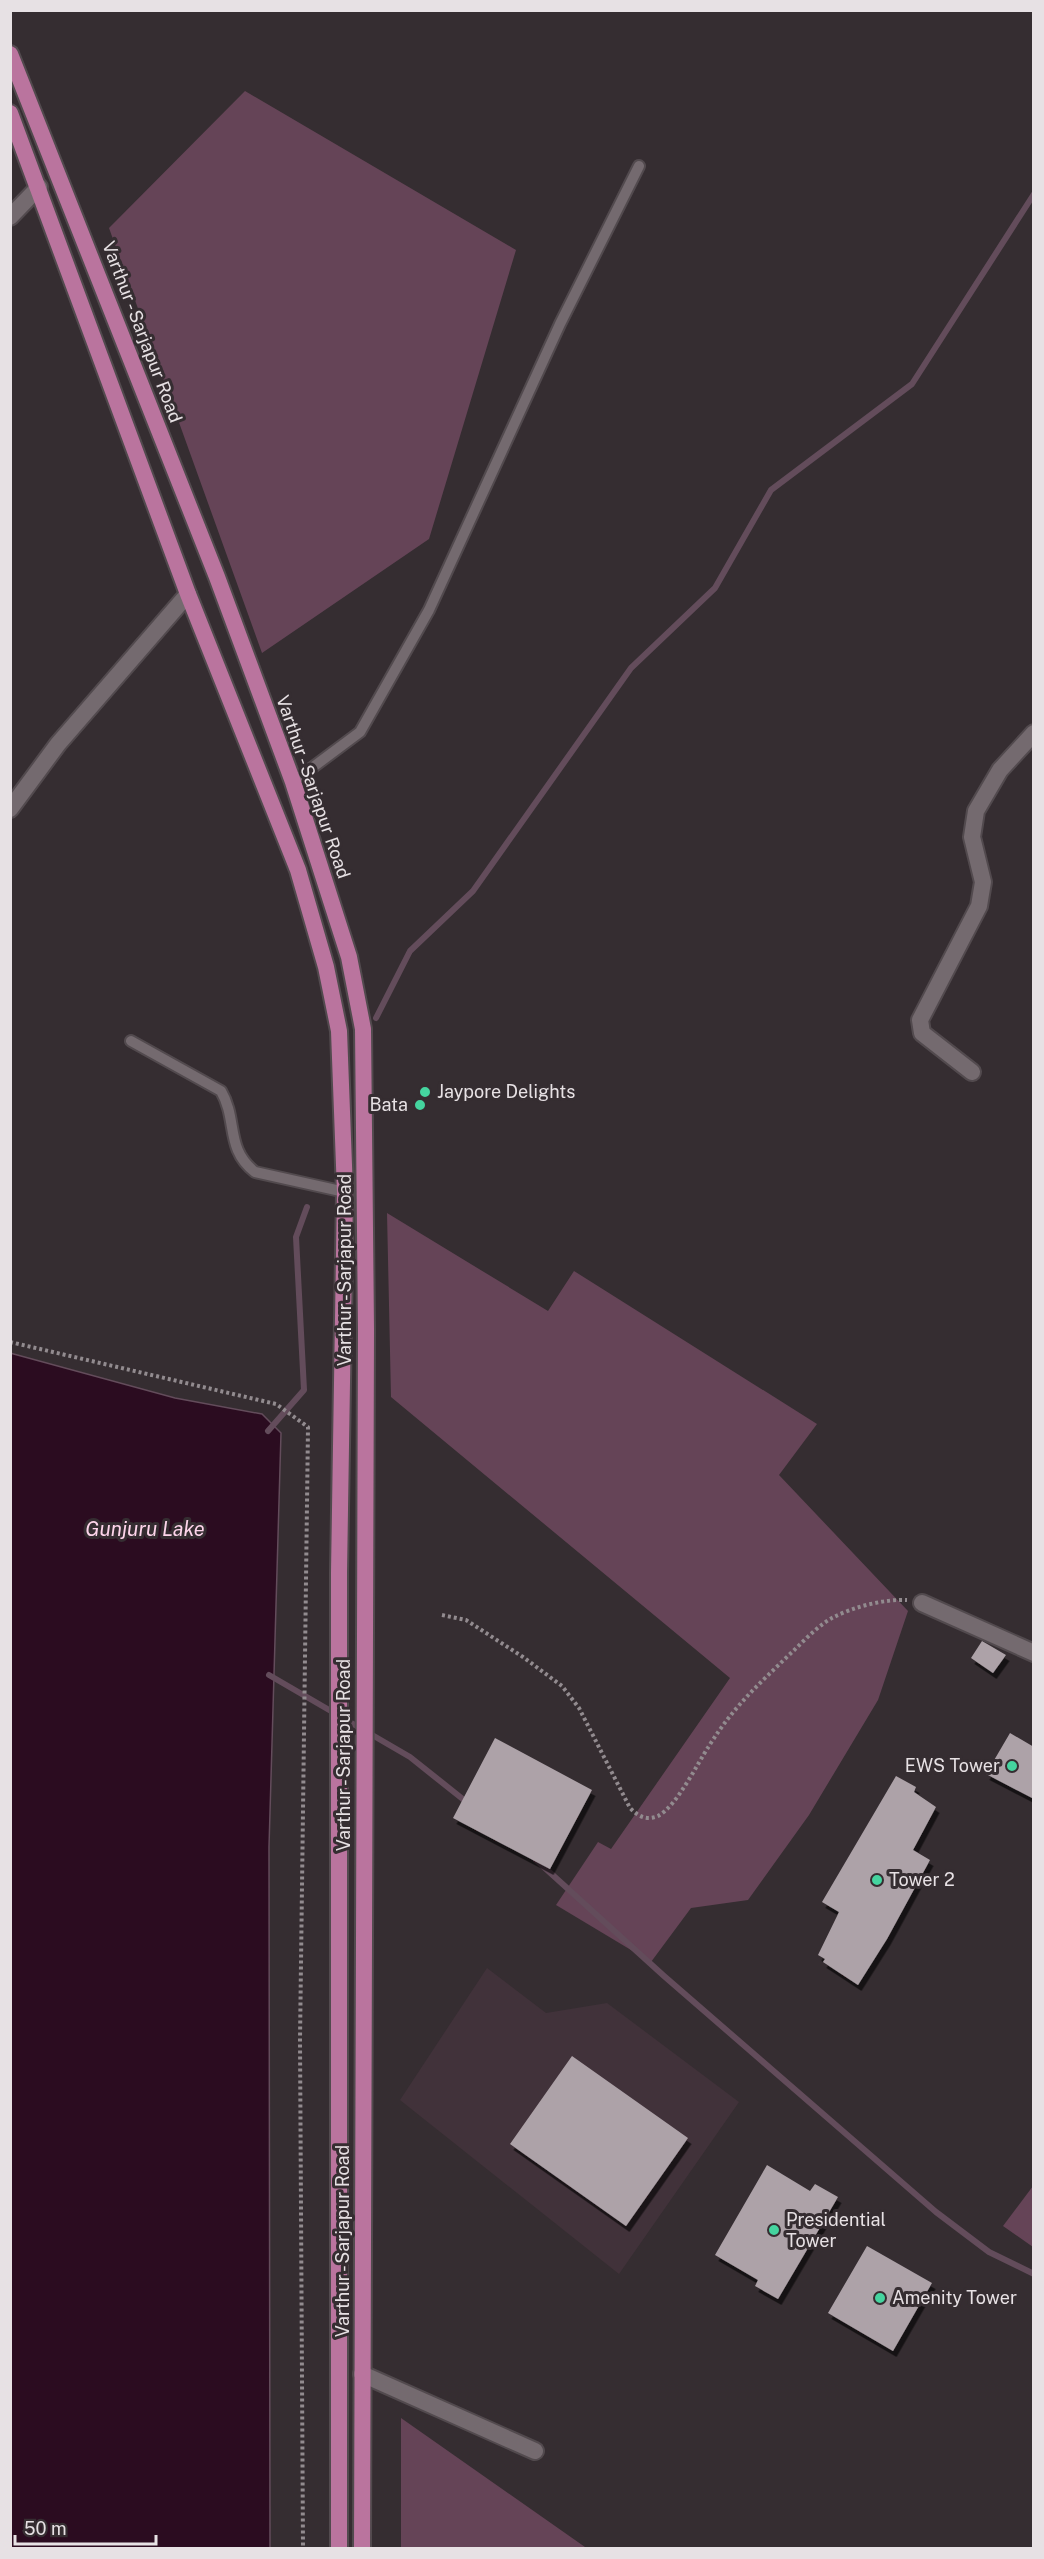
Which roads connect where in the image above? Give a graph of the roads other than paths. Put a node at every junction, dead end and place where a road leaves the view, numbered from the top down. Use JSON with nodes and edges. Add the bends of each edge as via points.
{"nodes":[{"id":1,"x":10,"y":54,"type":"edge"},
{"id":2,"x":10,"y":113,"type":"edge"},
{"id":3,"x":639,"y":165,"type":"dead end"},
{"id":4,"x":39,"y":187,"type":"junction"},
{"id":5,"x":10,"y":217,"type":"edge"},
{"id":6,"x":188,"y":594,"type":"junction"},
{"id":7,"x":1034,"y":733,"type":"edge"},
{"id":8,"x":293,"y":782,"type":"junction"},
{"id":9,"x":10,"y":809,"type":"edge"},
{"id":10,"x":132,"y":1041,"type":"dead end"},
{"id":11,"x":972,"y":1072,"type":"dead end"},
{"id":12,"x":345,"y":1192,"type":"junction"},
{"id":13,"x":922,"y":1603,"type":"road end"},
{"id":14,"x":1034,"y":1653,"type":"edge"},
{"id":15,"x":362,"y":2374,"type":"junction"},
{"id":16,"x":535,"y":2451,"type":"dead end"},
{"id":17,"x":339,"y":2548,"type":"edge"},
{"id":18,"x":363,"y":2548,"type":"edge"}],
"edges":[{"from":1,"to":8,"type":"main road","name":"Varthur - Sarjapur Road","via":[[217,577]]},
{"from":2,"to":4,"type":"main road","name":"Varthur - Sarjapur Road"},
{"from":3,"to":8,"type":"lane","via":[[560,324],[423,620],[360,732]]},
{"from":4,"to":5,"type":"street"},
{"from":4,"to":6,"type":"main road","name":"Varthur - Sarjapur Road"},
{"from":6,"to":9,"type":"street","via":[[58,744]]},
{"from":6,"to":12,"type":"main road","name":"Varthur - Sarjapur Road","via":[[298,870],[326,966],[339,1031]]},
{"from":7,"to":11,"type":"street","via":[[1000,770],[976,811],[972,837],[983,882],[978,906],[920,1020],[922,1033]]},
{"from":8,"to":15,"type":"main road","name":"Varthur - Sarjapur Road","via":[[350,957],[363,1029],[366,1341]]},
{"from":10,"to":12,"type":"lane","via":[[221,1091],[237,1153],[255,1172]]},
{"from":12,"to":17,"type":"main road","name":"Varthur - Sarjapur Road","via":[[339,1573]]},
{"from":13,"to":14,"type":"street"},
{"from":15,"to":16,"type":"street"},
{"from":15,"to":18,"type":"main road","name":"Varthur - Sarjapur Road"}]}
